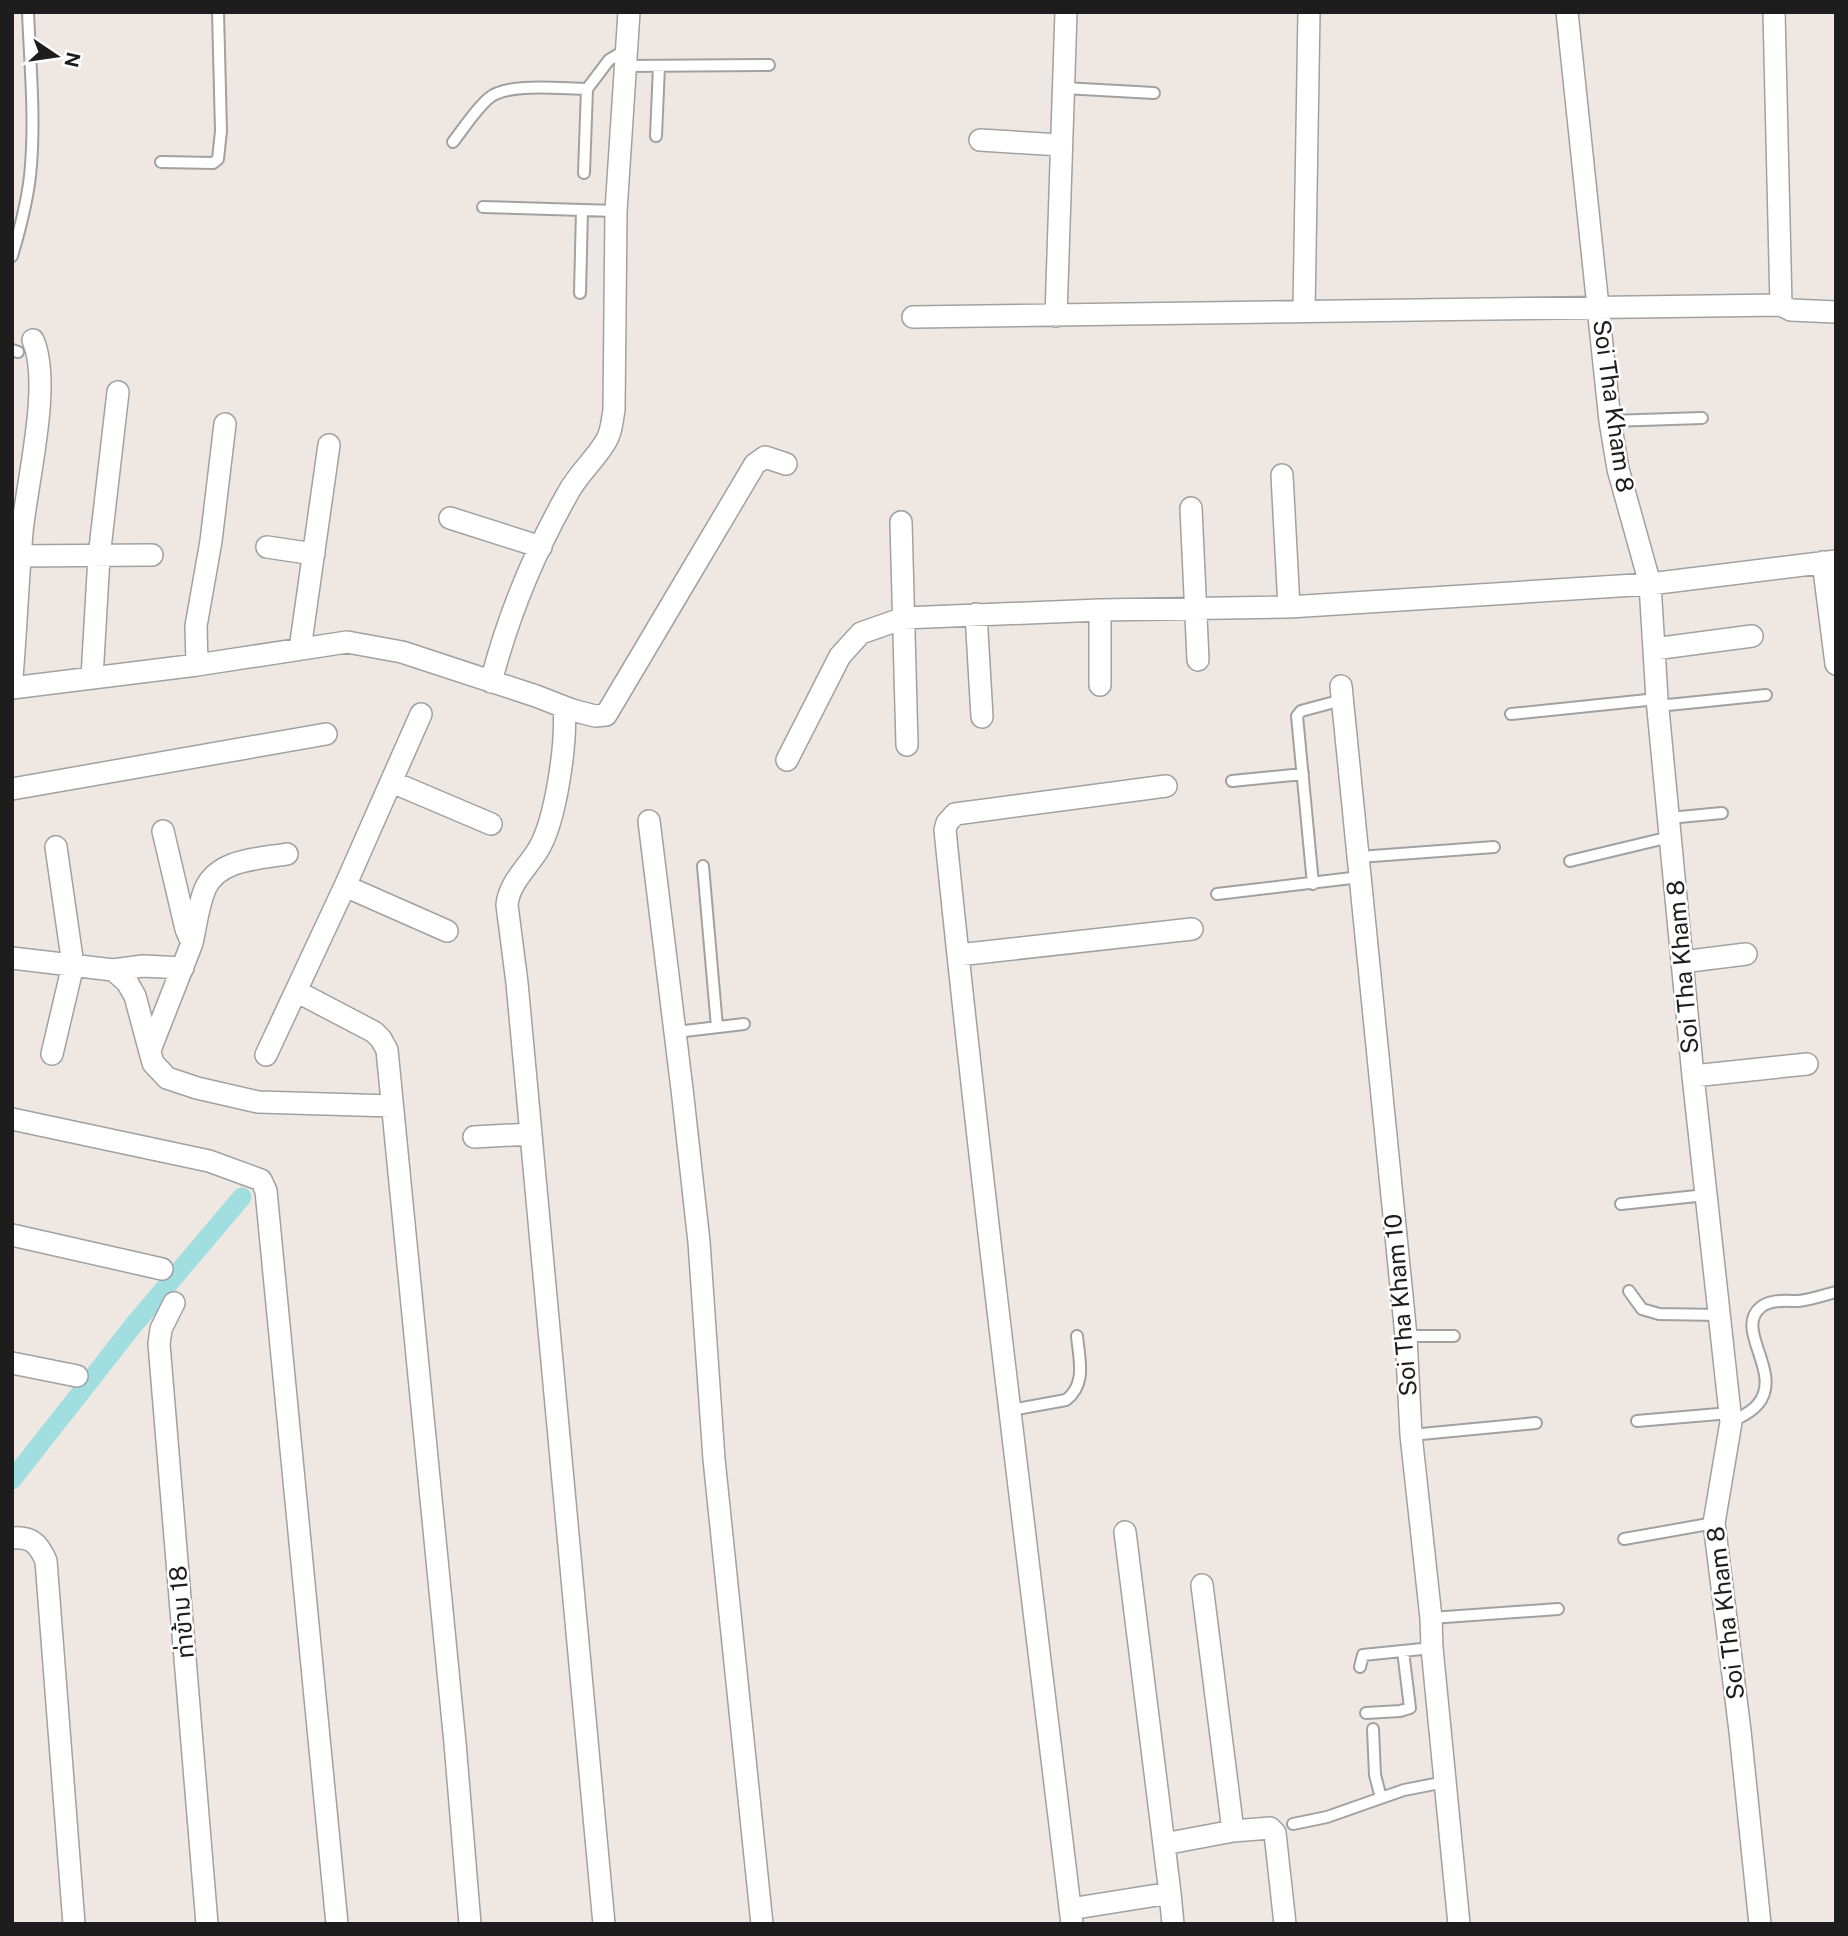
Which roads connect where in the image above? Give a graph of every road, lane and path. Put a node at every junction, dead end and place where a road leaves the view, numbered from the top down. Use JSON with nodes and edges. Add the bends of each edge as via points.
{"nodes":[{"id":1,"x":27,"y":12,"type":"edge"},
{"id":2,"x":218,"y":12,"type":"edge"},
{"id":3,"x":629,"y":12,"type":"edge"},
{"id":4,"x":1066,"y":12,"type":"edge"},
{"id":5,"x":1309,"y":12,"type":"edge"},
{"id":6,"x":1567,"y":12,"type":"edge"},
{"id":7,"x":1774,"y":12,"type":"edge"},
{"id":8,"x":626,"y":58,"type":"junction"},
{"id":9,"x":769,"y":65,"type":"dead end"},
{"id":10,"x":659,"y":66,"type":"junction"},
{"id":11,"x":1064,"y":88,"type":"junction"},
{"id":12,"x":587,"y":89,"type":"junction"},
{"id":13,"x":1154,"y":93,"type":"dead end"},
{"id":14,"x":656,"y":136,"type":"dead end"},
{"id":15,"x":979,"y":140,"type":"dead end"},
{"id":16,"x":453,"y":142,"type":"dead end"},
{"id":17,"x":1060,"y":145,"type":"junction"},
{"id":18,"x":162,"y":162,"type":"dead end"},
{"id":19,"x":584,"y":173,"type":"dead end"},
{"id":20,"x":483,"y":207,"type":"dead end"},
{"id":21,"x":582,"y":210,"type":"junction"},
{"id":22,"x":616,"y":211,"type":"junction"},
{"id":23,"x":12,"y":256,"type":"edge"},
{"id":24,"x":580,"y":292,"type":"dead end"},
{"id":25,"x":1781,"y":305,"type":"junction"},
{"id":26,"x":1598,"y":308,"type":"junction"},
{"id":27,"x":1304,"y":311,"type":"junction"},
{"id":28,"x":1836,"y":312,"type":"edge"},
{"id":29,"x":1056,"y":316,"type":"junction"},
{"id":30,"x":913,"y":317,"type":"dead end"},
{"id":31,"x":21,"y":347,"type":"edge"},
{"id":32,"x":118,"y":392,"type":"dead end"},
{"id":33,"x":1702,"y":418,"type":"dead end"},
{"id":34,"x":1610,"y":421,"type":"junction"},
{"id":35,"x":225,"y":425,"type":"dead end"},
{"id":36,"x":329,"y":444,"type":"dead end"},
{"id":37,"x":786,"y":464,"type":"dead end"},
{"id":38,"x":1282,"y":475,"type":"dead end"},
{"id":39,"x":1191,"y":508,"type":"dead end"},
{"id":40,"x":450,"y":518,"type":"dead end"},
{"id":41,"x":901,"y":522,"type":"dead end"},
{"id":42,"x":267,"y":547,"type":"dead end"},
{"id":43,"x":541,"y":547,"type":"junction"},
{"id":44,"x":314,"y":554,"type":"junction"},
{"id":45,"x":152,"y":555,"type":"dead end"},
{"id":46,"x":16,"y":556,"type":"edge"},
{"id":47,"x":99,"y":557,"type":"junction"},
{"id":48,"x":1829,"y":561,"type":"edge"},
{"id":49,"x":1650,"y":584,"type":"junction"},
{"id":50,"x":1289,"y":607,"type":"junction"},
{"id":51,"x":1196,"y":608,"type":"junction"},
{"id":52,"x":1100,"y":610,"type":"junction"},
{"id":53,"x":976,"y":614,"type":"junction"},
{"id":54,"x":904,"y":618,"type":"junction"},
{"id":55,"x":1752,"y":636,"type":"dead end"},
{"id":56,"x":300,"y":649,"type":"junction"},
{"id":57,"x":1654,"y":649,"type":"junction"},
{"id":58,"x":1198,"y":660,"type":"dead end"},
{"id":59,"x":1836,"y":664,"type":"edge"},
{"id":60,"x":197,"y":665,"type":"junction"},
{"id":61,"x":12,"y":677,"type":"edge"},
{"id":62,"x":92,"y":677,"type":"junction"},
{"id":63,"x":491,"y":682,"type":"junction"},
{"id":64,"x":1100,"y":685,"type":"dead end"},
{"id":65,"x":12,"y":688,"type":"edge"},
{"id":66,"x":1341,"y":693,"type":"joint"},
{"id":67,"x":1766,"y":695,"type":"dead end"},
{"id":68,"x":1658,"y":702,"type":"junction"},
{"id":69,"x":564,"y":707,"type":"junction"},
{"id":70,"x":1511,"y":713,"type":"dead end"},
{"id":71,"x":421,"y":714,"type":"dead end"},
{"id":72,"x":982,"y":717,"type":"dead end"},
{"id":73,"x":326,"y":734,"type":"dead end"},
{"id":74,"x":907,"y":745,"type":"dead end"},
{"id":75,"x":787,"y":761,"type":"dead end"},
{"id":76,"x":1303,"y":774,"type":"junction"},
{"id":77,"x":1232,"y":781,"type":"dead end"},
{"id":78,"x":392,"y":782,"type":"junction"},
{"id":79,"x":1166,"y":786,"type":"dead end"},
{"id":80,"x":12,"y":789,"type":"edge"},
{"id":81,"x":1722,"y":813,"type":"dead end"},
{"id":82,"x":649,"y":821,"type":"dead end"},
{"id":83,"x":491,"y":824,"type":"dead end"},
{"id":84,"x":1670,"y":828,"type":"junction"},
{"id":85,"x":163,"y":831,"type":"dead end"},
{"id":86,"x":1494,"y":846,"type":"dead end"},
{"id":87,"x":56,"y":847,"type":"dead end"},
{"id":88,"x":287,"y":854,"type":"dead end"},
{"id":89,"x":1570,"y":861,"type":"dead end"},
{"id":90,"x":703,"y":866,"type":"dead end"},
{"id":91,"x":1360,"y":867,"type":"junction"},
{"id":92,"x":1313,"y":884,"type":"junction"},
{"id":93,"x":345,"y":886,"type":"junction"},
{"id":94,"x":1217,"y":894,"type":"dead end"},
{"id":95,"x":1192,"y":929,"type":"dead end"},
{"id":96,"x":447,"y":931,"type":"dead end"},
{"id":97,"x":192,"y":943,"type":"junction"},
{"id":98,"x":1746,"y":954,"type":"dead end"},
{"id":99,"x":958,"y":956,"type":"junction"},
{"id":100,"x":12,"y":958,"type":"edge"},
{"id":101,"x":1682,"y":962,"type":"junction"},
{"id":102,"x":73,"y":965,"type":"junction"},
{"id":103,"x":183,"y":968,"type":"junction"},
{"id":104,"x":113,"y":970,"type":"junction"},
{"id":105,"x":296,"y":991,"type":"junction"},
{"id":106,"x":744,"y":1024,"type":"dead end"},
{"id":107,"x":717,"y":1027,"type":"junction"},
{"id":108,"x":676,"y":1032,"type":"junction"},
{"id":109,"x":150,"y":1050,"type":"junction"},
{"id":110,"x":52,"y":1055,"type":"dead end"},
{"id":111,"x":266,"y":1055,"type":"dead end"},
{"id":112,"x":1807,"y":1064,"type":"dead end"},
{"id":113,"x":1693,"y":1076,"type":"junction"},
{"id":114,"x":393,"y":1106,"type":"junction"},
{"id":115,"x":12,"y":1119,"type":"edge"},
{"id":116,"x":530,"y":1135,"type":"junction"},
{"id":117,"x":474,"y":1137,"type":"dead end"},
{"id":118,"x":1706,"y":1195,"type":"junction"},
{"id":119,"x":1621,"y":1204,"type":"dead end"},
{"id":120,"x":12,"y":1235,"type":"edge"},
{"id":121,"x":162,"y":1269,"type":"dead end"},
{"id":122,"x":1629,"y":1291,"type":"dead end"},
{"id":123,"x":1836,"y":1292,"type":"edge"},
{"id":124,"x":174,"y":1303,"type":"dead end"},
{"id":125,"x":1720,"y":1315,"type":"junction"},
{"id":126,"x":1077,"y":1336,"type":"dead end"},
{"id":127,"x":1406,"y":1336,"type":"junction"},
{"id":128,"x":1454,"y":1336,"type":"dead end"},
{"id":129,"x":12,"y":1363,"type":"edge"},
{"id":130,"x":77,"y":1376,"type":"dead end"},
{"id":131,"x":1012,"y":1410,"type":"junction"},
{"id":132,"x":1730,"y":1418,"type":"junction"},
{"id":133,"x":1636,"y":1421,"type":"dead end"},
{"id":134,"x":1536,"y":1423,"type":"dead end"},
{"id":135,"x":1411,"y":1435,"type":"junction"},
{"id":136,"x":1714,"y":1523,"type":"junction"},
{"id":137,"x":1125,"y":1531,"type":"dead end"},
{"id":138,"x":12,"y":1538,"type":"edge"},
{"id":139,"x":1624,"y":1539,"type":"dead end"},
{"id":140,"x":1202,"y":1586,"type":"dead end"},
{"id":141,"x":1558,"y":1609,"type":"dead end"},
{"id":142,"x":1431,"y":1618,"type":"junction"},
{"id":143,"x":1432,"y":1648,"type":"junction"},
{"id":144,"x":1403,"y":1651,"type":"junction"},
{"id":145,"x":1360,"y":1667,"type":"dead end"},
{"id":146,"x":1366,"y":1713,"type":"dead end"},
{"id":147,"x":1373,"y":1730,"type":"dead end"},
{"id":148,"x":1445,"y":1782,"type":"junction"},
{"id":149,"x":1381,"y":1798,"type":"junction"},
{"id":150,"x":1293,"y":1824,"type":"dead end"},
{"id":151,"x":1233,"y":1831,"type":"junction"},
{"id":152,"x":1164,"y":1844,"type":"junction"},
{"id":153,"x":1170,"y":1893,"type":"junction"},
{"id":154,"x":1071,"y":1916,"type":"edge"},
{"id":155,"x":74,"y":1924,"type":"edge"},
{"id":156,"x":206,"y":1924,"type":"edge"},
{"id":157,"x":337,"y":1924,"type":"edge"},
{"id":158,"x":470,"y":1924,"type":"edge"},
{"id":159,"x":604,"y":1924,"type":"edge"},
{"id":160,"x":762,"y":1924,"type":"edge"},
{"id":161,"x":1173,"y":1924,"type":"edge"},
{"id":162,"x":1284,"y":1924,"type":"edge"},
{"id":163,"x":1459,"y":1924,"type":"edge"},
{"id":164,"x":1760,"y":1924,"type":"edge"}],
"edges":[{"from":1,"to":23,"type":"lane","via":[[31,167]]},
{"from":2,"to":18,"type":"lane","via":[[218,159],[214,163]]},
{"from":3,"to":8,"type":"street"},
{"from":4,"to":11,"type":"street"},
{"from":5,"to":27,"type":"street"},
{"from":6,"to":26,"type":"street","name":"Soi Tha Kham 8"},
{"from":7,"to":25,"type":"street"},
{"from":8,"to":10,"type":"lane"},
{"from":8,"to":12,"type":"lane","via":[[609,60]]},
{"from":8,"to":22,"type":"street"},
{"from":9,"to":10,"type":"lane"},
{"from":10,"to":14,"type":"lane"},
{"from":11,"to":13,"type":"lane"},
{"from":11,"to":17,"type":"street"},
{"from":12,"to":16,"type":"lane","via":[[504,91],[490,97]]},
{"from":12,"to":19,"type":"lane"},
{"from":15,"to":17,"type":"street"},
{"from":17,"to":29,"type":"street"},
{"from":20,"to":21,"type":"lane"},
{"from":21,"to":22,"type":"lane"},
{"from":21,"to":24,"type":"lane"},
{"from":22,"to":43,"type":"street","via":[[611,428],[568,492]]},
{"from":25,"to":26,"type":"street"},
{"from":25,"to":28,"type":"street","via":[[1791,310]]},
{"from":26,"to":27,"type":"street"},
{"from":26,"to":34,"type":"street","name":"Soi Tha Kham 8"},
{"from":27,"to":29,"type":"street"},
{"from":29,"to":30,"type":"street"},
{"from":31,"to":46,"type":"street","via":[[39,358],[40,391]]},
{"from":32,"to":47,"type":"street"},
{"from":33,"to":34,"type":"lane"},
{"from":34,"to":49,"type":"street","name":"Soi Tha Kham 8","via":[[1618,469]]},
{"from":35,"to":60,"type":"street","via":[[196,625]]},
{"from":36,"to":44,"type":"street"},
{"from":37,"to":69,"type":"street","via":[[765,457],[755,464],[606,715]]},
{"from":38,"to":50,"type":"street"},
{"from":39,"to":51,"type":"street"},
{"from":40,"to":43,"type":"street"},
{"from":41,"to":54,"type":"street"},
{"from":42,"to":44,"type":"street"},
{"from":43,"to":63,"type":"street","via":[[517,598]]},
{"from":44,"to":56,"type":"street"},
{"from":45,"to":47,"type":"street"},
{"from":46,"to":47,"type":"street"},
{"from":46,"to":61,"type":"street"},
{"from":47,"to":62,"type":"street"},
{"from":48,"to":49,"type":"street"},
{"from":48,"to":59,"type":"street"},
{"from":49,"to":50,"type":"street"},
{"from":49,"to":57,"type":"street","name":"Soi Tha Kham 8"},
{"from":50,"to":51,"type":"street"},
{"from":51,"to":52,"type":"street"},
{"from":51,"to":58,"type":"street"},
{"from":52,"to":53,"type":"street"},
{"from":52,"to":64,"type":"street"},
{"from":53,"to":54,"type":"street"},
{"from":53,"to":72,"type":"street"},
{"from":54,"to":74,"type":"street"},
{"from":54,"to":75,"type":"street","via":[[861,633],[845,649]]},
{"from":55,"to":57,"type":"street"},
{"from":56,"to":60,"type":"street"},
{"from":56,"to":63,"type":"street","via":[[364,644]]},
{"from":57,"to":68,"type":"street","name":"Soi Tha Kham 8"},
{"from":60,"to":62,"type":"street"},
{"from":62,"to":65,"type":"street"},
{"from":63,"to":69,"type":"street"},
{"from":66,"to":76,"type":"lane","via":[[1297,716]]},
{"from":66,"to":91,"type":"street","name":"Soi Tha Kham 10"},
{"from":67,"to":68,"type":"lane"},
{"from":68,"to":70,"type":"lane"},
{"from":68,"to":84,"type":"street","name":"Soi Tha Kham 8"},
{"from":69,"to":116,"type":"street","via":[[564,736],[546,833],[508,895],[507,905]]},
{"from":71,"to":78,"type":"street"},
{"from":73,"to":80,"type":"street"},
{"from":76,"to":77,"type":"lane"},
{"from":76,"to":92,"type":"lane"},
{"from":78,"to":83,"type":"street"},
{"from":78,"to":93,"type":"street"},
{"from":79,"to":99,"type":"street","via":[[951,816],[945,830]]},
{"from":81,"to":84,"type":"lane"},
{"from":82,"to":108,"type":"street"},
{"from":84,"to":89,"type":"lane"},
{"from":84,"to":101,"type":"street","name":"Soi Tha Kham 8"},
{"from":85,"to":97,"type":"street"},
{"from":86,"to":91,"type":"lane"},
{"from":87,"to":102,"type":"street"},
{"from":88,"to":97,"type":"street","via":[[240,862],[214,876],[203,896]]},
{"from":90,"to":107,"type":"lane"},
{"from":91,"to":92,"type":"lane"},
{"from":91,"to":127,"type":"street","name":"Soi Tha Kham 10"},
{"from":92,"to":94,"type":"lane"},
{"from":93,"to":96,"type":"street"},
{"from":93,"to":105,"type":"street"},
{"from":95,"to":99,"type":"street"},
{"from":97,"to":103,"type":"street"},
{"from":98,"to":101,"type":"street"},
{"from":99,"to":131,"type":"street","via":[[995,1297]]},
{"from":100,"to":102,"type":"street"},
{"from":101,"to":113,"type":"street","name":"Soi Tha Kham 8"},
{"from":102,"to":104,"type":"street"},
{"from":102,"to":110,"type":"street"},
{"from":103,"to":104,"type":"street"},
{"from":103,"to":109,"type":"street"},
{"from":104,"to":109,"type":"street","via":[[135,996]]},
{"from":105,"to":111,"type":"street"},
{"from":105,"to":114,"type":"street","via":[[381,1039],[387,1050]]},
{"from":106,"to":107,"type":"lane"},
{"from":107,"to":108,"type":"lane"},
{"from":108,"to":160,"type":"street"},
{"from":109,"to":114,"type":"street","via":[[153,1063],[167,1078],[246,1100]]},
{"from":112,"to":113,"type":"street"},
{"from":113,"to":118,"type":"street","name":"Soi Tha Kham 8"},
{"from":114,"to":158,"type":"street"},
{"from":115,"to":157,"type":"street","via":[[209,1161],[261,1180],[266,1191]]},
{"from":116,"to":117,"type":"street"},
{"from":116,"to":159,"type":"street"},
{"from":118,"to":119,"type":"lane"},
{"from":118,"to":125,"type":"street","name":"Soi Tha Kham 8"},
{"from":120,"to":121,"type":"street"},
{"from":122,"to":125,"type":"lane","via":[[1642,1309],[1659,1314]]},
{"from":123,"to":132,"type":"lane","via":[[1762,1306],[1753,1317],[1754,1337],[1765,1366],[1763,1395],[1749,1413]]},
{"from":124,"to":156,"type":"street","name":"ท่าข้าม 18","via":[[159,1344]]},
{"from":125,"to":132,"type":"street","name":"Soi Tha Kham 8"},
{"from":126,"to":131,"type":"lane","via":[[1081,1376],[1071,1397]]},
{"from":127,"to":128,"type":"lane"},
{"from":127,"to":135,"type":"street","name":"Soi Tha Kham 10"},
{"from":129,"to":130,"type":"street"},
{"from":131,"to":154,"type":"street"},
{"from":132,"to":133,"type":"lane"},
{"from":132,"to":136,"type":"street","name":"Soi Tha Kham 8"},
{"from":134,"to":135,"type":"lane"},
{"from":135,"to":142,"type":"street","name":"Soi Tha Kham 10"},
{"from":136,"to":139,"type":"lane"},
{"from":136,"to":164,"type":"street","name":"Soi Tha Kham 8"},
{"from":137,"to":152,"type":"street"},
{"from":138,"to":155,"type":"street","via":[[31,1540],[46,1561]]},
{"from":140,"to":151,"type":"street"},
{"from":141,"to":142,"type":"lane"},
{"from":142,"to":143,"type":"street","name":"Soi Tha Kham 10"},
{"from":143,"to":144,"type":"lane"},
{"from":143,"to":148,"type":"street","name":"Soi Tha Kham 10"},
{"from":144,"to":145,"type":"lane","via":[[1363,1655]]},
{"from":144,"to":146,"type":"lane","via":[[1410,1708]]},
{"from":147,"to":149,"type":"lane"},
{"from":148,"to":149,"type":"lane"},
{"from":148,"to":163,"type":"street","name":"Soi Tha Kham 10"},
{"from":149,"to":150,"type":"lane"},
{"from":151,"to":152,"type":"street"},
{"from":151,"to":162,"type":"street","via":[[1270,1828],[1275,1833]]},
{"from":152,"to":153,"type":"street"},
{"from":153,"to":154,"type":"street"},
{"from":153,"to":161,"type":"street"}]}
